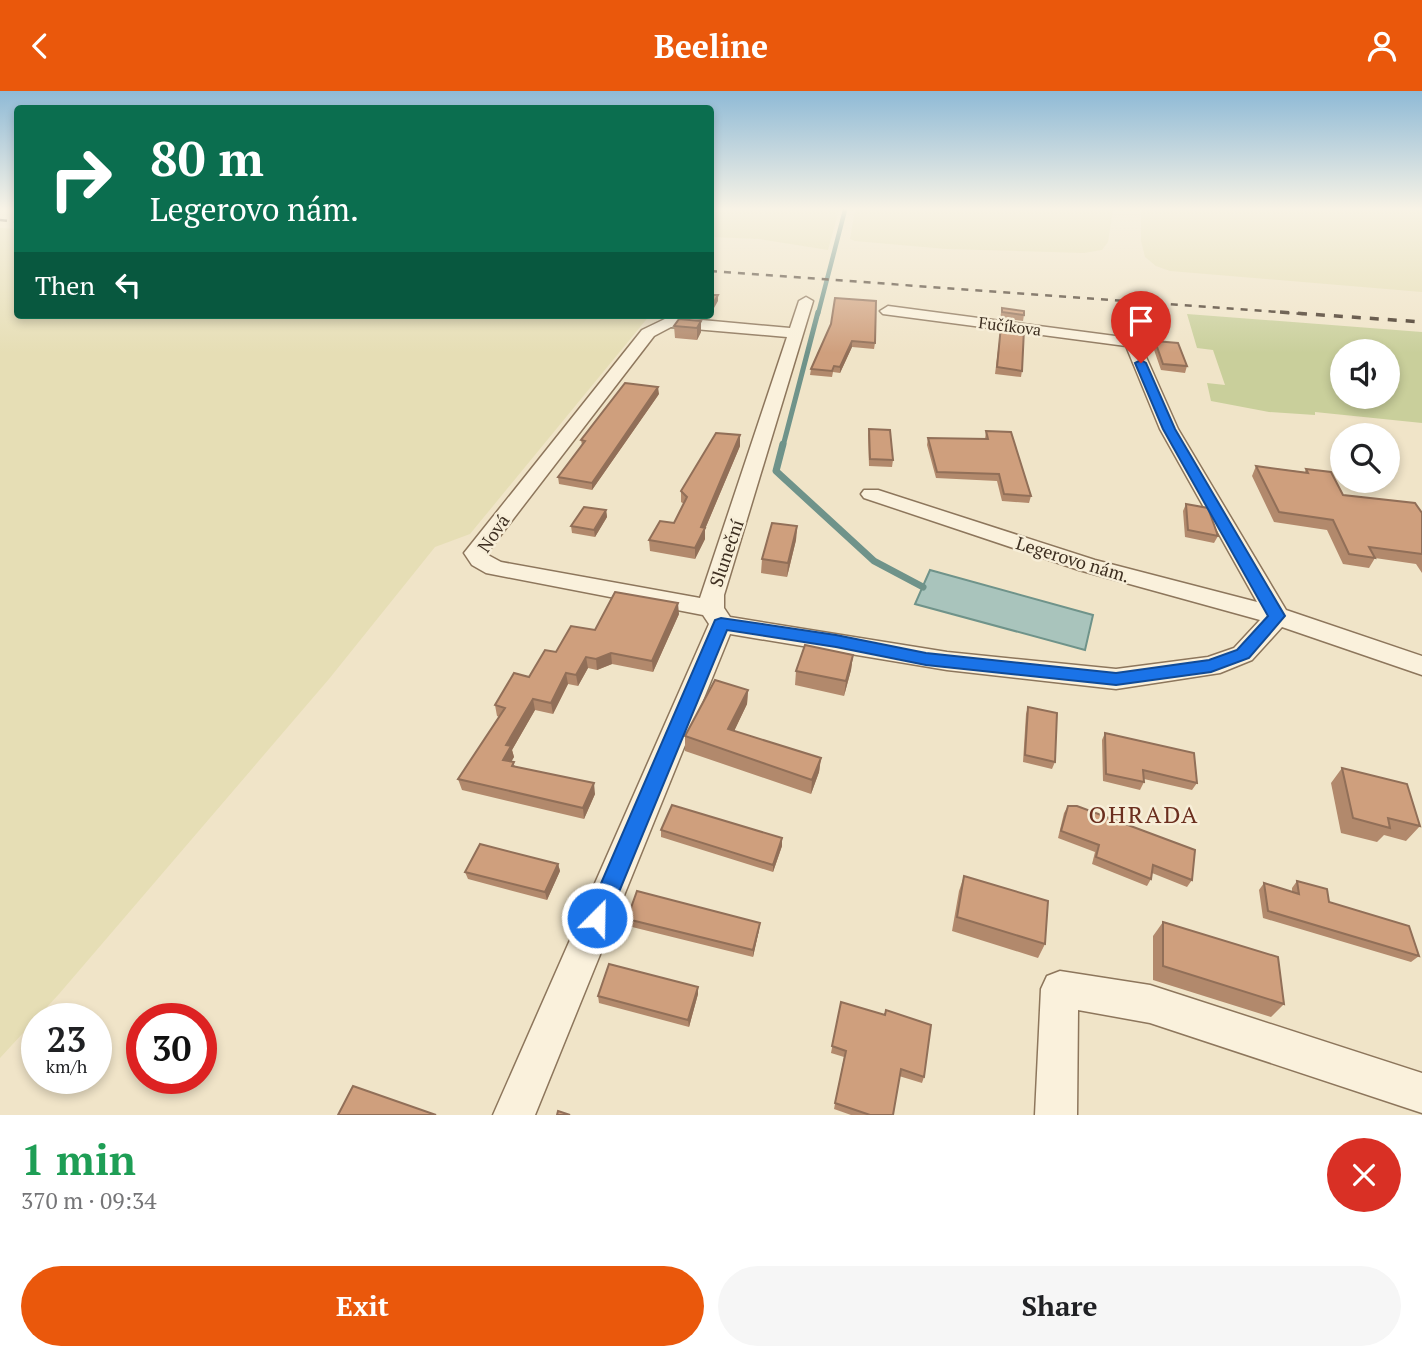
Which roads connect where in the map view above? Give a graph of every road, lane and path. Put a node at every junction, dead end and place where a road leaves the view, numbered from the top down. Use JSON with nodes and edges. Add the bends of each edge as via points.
{"nodes":[{"id":1,"x":806,"y":301,"type":"dead end"},
{"id":2,"x":888,"y":311,"type":"dead end"},
{"id":3,"x":796,"y":333,"type":"junction"},
{"id":4,"x":871,"y":494,"type":"dead end"},
{"id":5,"x":717,"y":616,"type":"junction"},
{"id":6,"x":1277,"y":616,"type":"junction"},
{"id":7,"x":1422,"y":666,"type":"edge"},
{"id":8,"x":1422,"y":1093,"type":"edge"},
{"id":9,"x":514,"y":1115,"type":"edge"},
{"id":10,"x":1056,"y":1115,"type":"edge"}],
"edges":[{"from":1,"to":3,"type":"street","name":"Sluneční"},
{"from":2,"to":6,"type":"street","name":"Fučíkova","via":[[1132,342],[1169,429]]},
{"from":3,"to":5,"type":"street","name":"Sluneční","via":[[712,595]]},
{"from":3,"to":5,"type":"street","name":"Nová","via":[[662,324],[648,333],[475,553],[494,568]]},
{"from":4,"to":6,"type":"street","name":"Legerovo nám.","via":[[1087,565]]},
{"from":5,"to":6,"type":"street","via":[[933,659],[1116,679],[1211,666],[1243,654]]},
{"from":5,"to":9,"type":"street","name":"Sluneční"},
{"from":6,"to":7,"type":"street","name":"Legerovo nám."},
{"from":8,"to":10,"type":"street","via":[[1150,1004],[1060,989]]}]}
